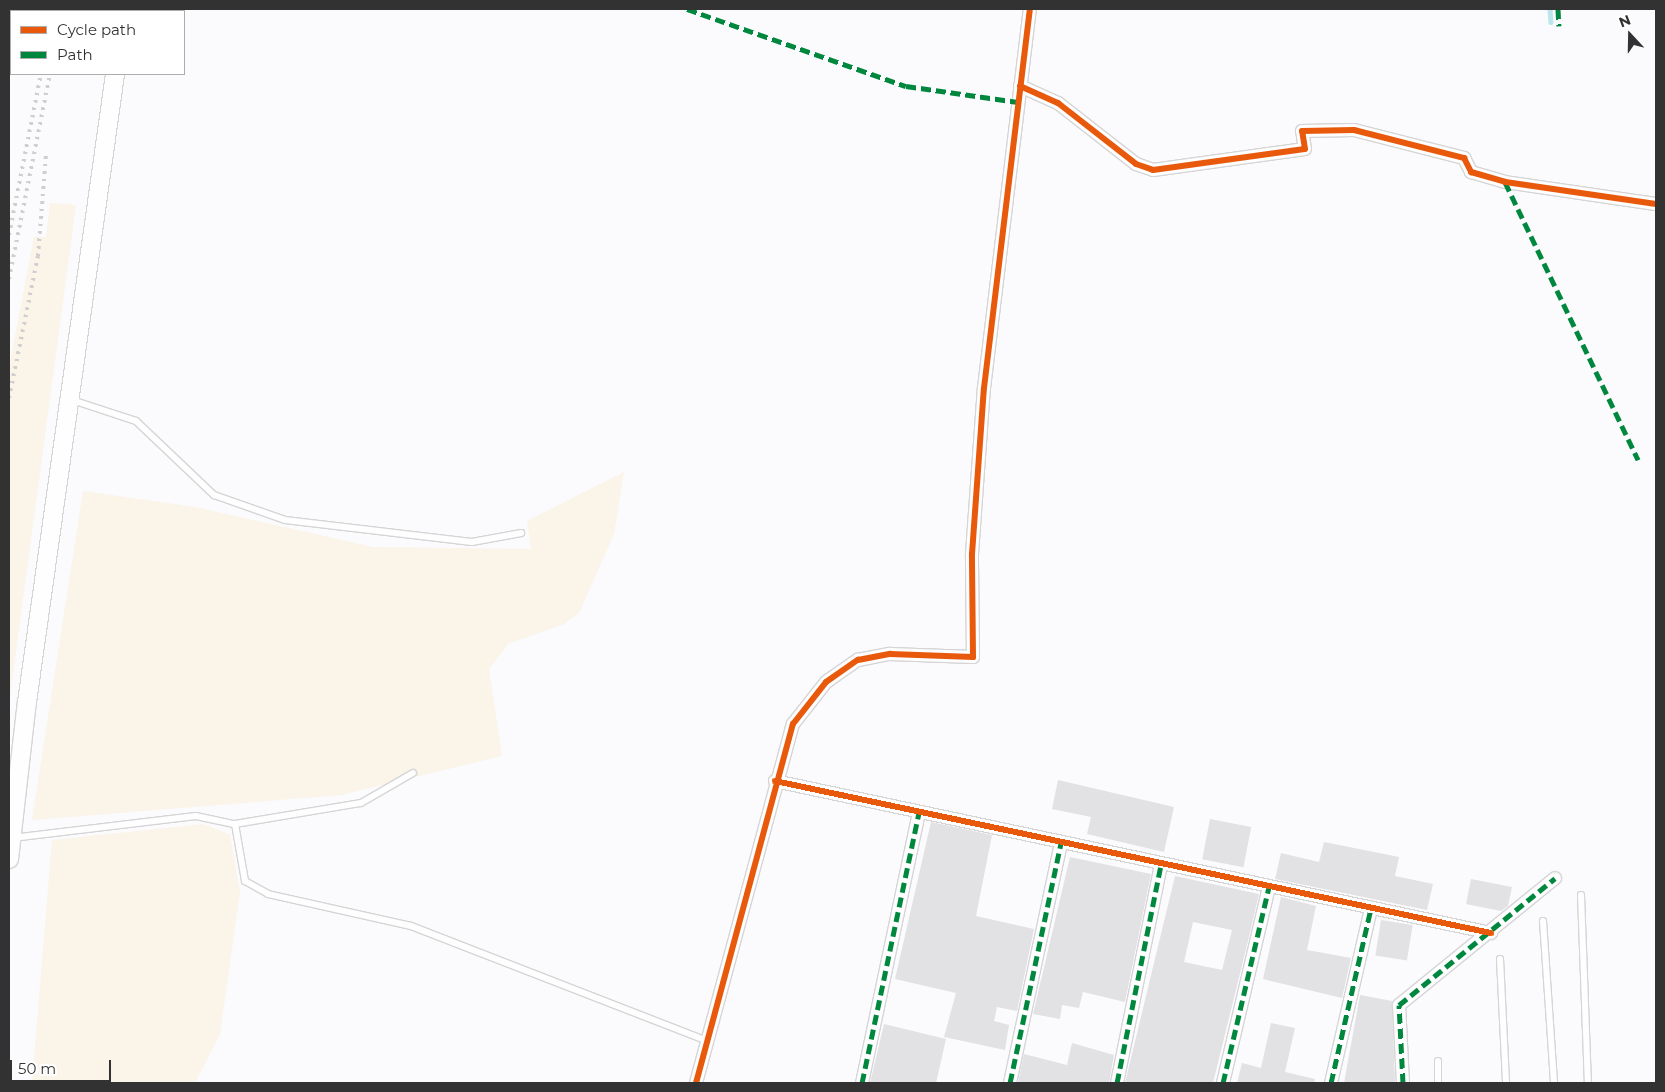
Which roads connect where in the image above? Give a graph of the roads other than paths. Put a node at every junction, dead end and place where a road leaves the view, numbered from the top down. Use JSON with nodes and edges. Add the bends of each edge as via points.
{"nodes":[{"id":1,"x":1030,"y":9,"type":"edge"},
{"id":2,"x":115,"y":75,"type":"edge"},
{"id":3,"x":1020,"y":86,"type":"junction"},
{"id":4,"x":1656,"y":204,"type":"edge"},
{"id":5,"x":72,"y":400,"type":"junction"},
{"id":6,"x":521,"y":533,"type":"dead end"},
{"id":7,"x":413,"y":773,"type":"dead end"},
{"id":8,"x":775,"y":781,"type":"junction"},
{"id":9,"x":919,"y":813,"type":"junction"},
{"id":10,"x":235,"y":824,"type":"junction"},
{"id":11,"x":11,"y":838,"type":"junction"},
{"id":12,"x":1061,"y":843,"type":"junction"},
{"id":13,"x":9,"y":859,"type":"edge"},
{"id":14,"x":1161,"y":864,"type":"junction"},
{"id":15,"x":1556,"y":878,"type":"dead end"},
{"id":16,"x":1269,"y":887,"type":"junction"},
{"id":17,"x":1581,"y":895,"type":"dead end"},
{"id":18,"x":1371,"y":908,"type":"junction"},
{"id":19,"x":1543,"y":921,"type":"dead end"},
{"id":20,"x":1491,"y":933,"type":"junction"},
{"id":21,"x":1500,"y":959,"type":"dead end"},
{"id":22,"x":705,"y":1040,"type":"junction"},
{"id":23,"x":1438,"y":1061,"type":"dead end"},
{"id":24,"x":696,"y":1083,"type":"edge"},
{"id":25,"x":862,"y":1083,"type":"edge"},
{"id":26,"x":1010,"y":1083,"type":"edge"},
{"id":27,"x":1116,"y":1083,"type":"edge"},
{"id":28,"x":1223,"y":1083,"type":"edge"},
{"id":29,"x":1331,"y":1083,"type":"edge"},
{"id":30,"x":1403,"y":1083,"type":"edge"},
{"id":31,"x":1438,"y":1083,"type":"edge"},
{"id":32,"x":1506,"y":1083,"type":"edge"},
{"id":33,"x":1554,"y":1083,"type":"edge"},
{"id":34,"x":1588,"y":1083,"type":"edge"}],
"edges":[{"from":1,"to":3,"type":"street"},
{"from":2,"to":5,"type":"main road"},
{"from":3,"to":4,"type":"street","via":[[1058,103],[1136,164],[1153,170],[1306,149],[1302,131],[1354,130],[1464,158],[1471,172],[1505,182]]},
{"from":3,"to":8,"type":"street","via":[[984,388],[972,554],[973,657],[890,654],[858,660],[826,682],[794,724]]},
{"from":5,"to":6,"type":"lane","via":[[136,421],[214,495],[285,520],[472,542]]},
{"from":5,"to":11,"type":"main road","via":[[27,702]]},
{"from":7,"to":10,"type":"lane","via":[[361,803]]},
{"from":8,"to":9,"type":"street"},
{"from":8,"to":22,"type":"street","via":[[759,854]]},
{"from":9,"to":12,"type":"street"},
{"from":9,"to":25,"type":"street"},
{"from":10,"to":11,"type":"lane","via":[[196,816]]},
{"from":10,"to":22,"type":"lane","via":[[245,881],[268,894],[411,926]]},
{"from":11,"to":13,"type":"main road"},
{"from":12,"to":14,"type":"street"},
{"from":12,"to":26,"type":"street"},
{"from":14,"to":16,"type":"street"},
{"from":14,"to":27,"type":"street"},
{"from":15,"to":20,"type":"street"},
{"from":16,"to":18,"type":"street"},
{"from":16,"to":28,"type":"street"},
{"from":17,"to":34,"type":"lane"},
{"from":18,"to":20,"type":"street"},
{"from":18,"to":29,"type":"street"},
{"from":19,"to":33,"type":"lane"},
{"from":20,"to":30,"type":"street","via":[[1399,1005]]},
{"from":21,"to":32,"type":"lane"},
{"from":22,"to":24,"type":"street"},
{"from":23,"to":31,"type":"lane"}]}
